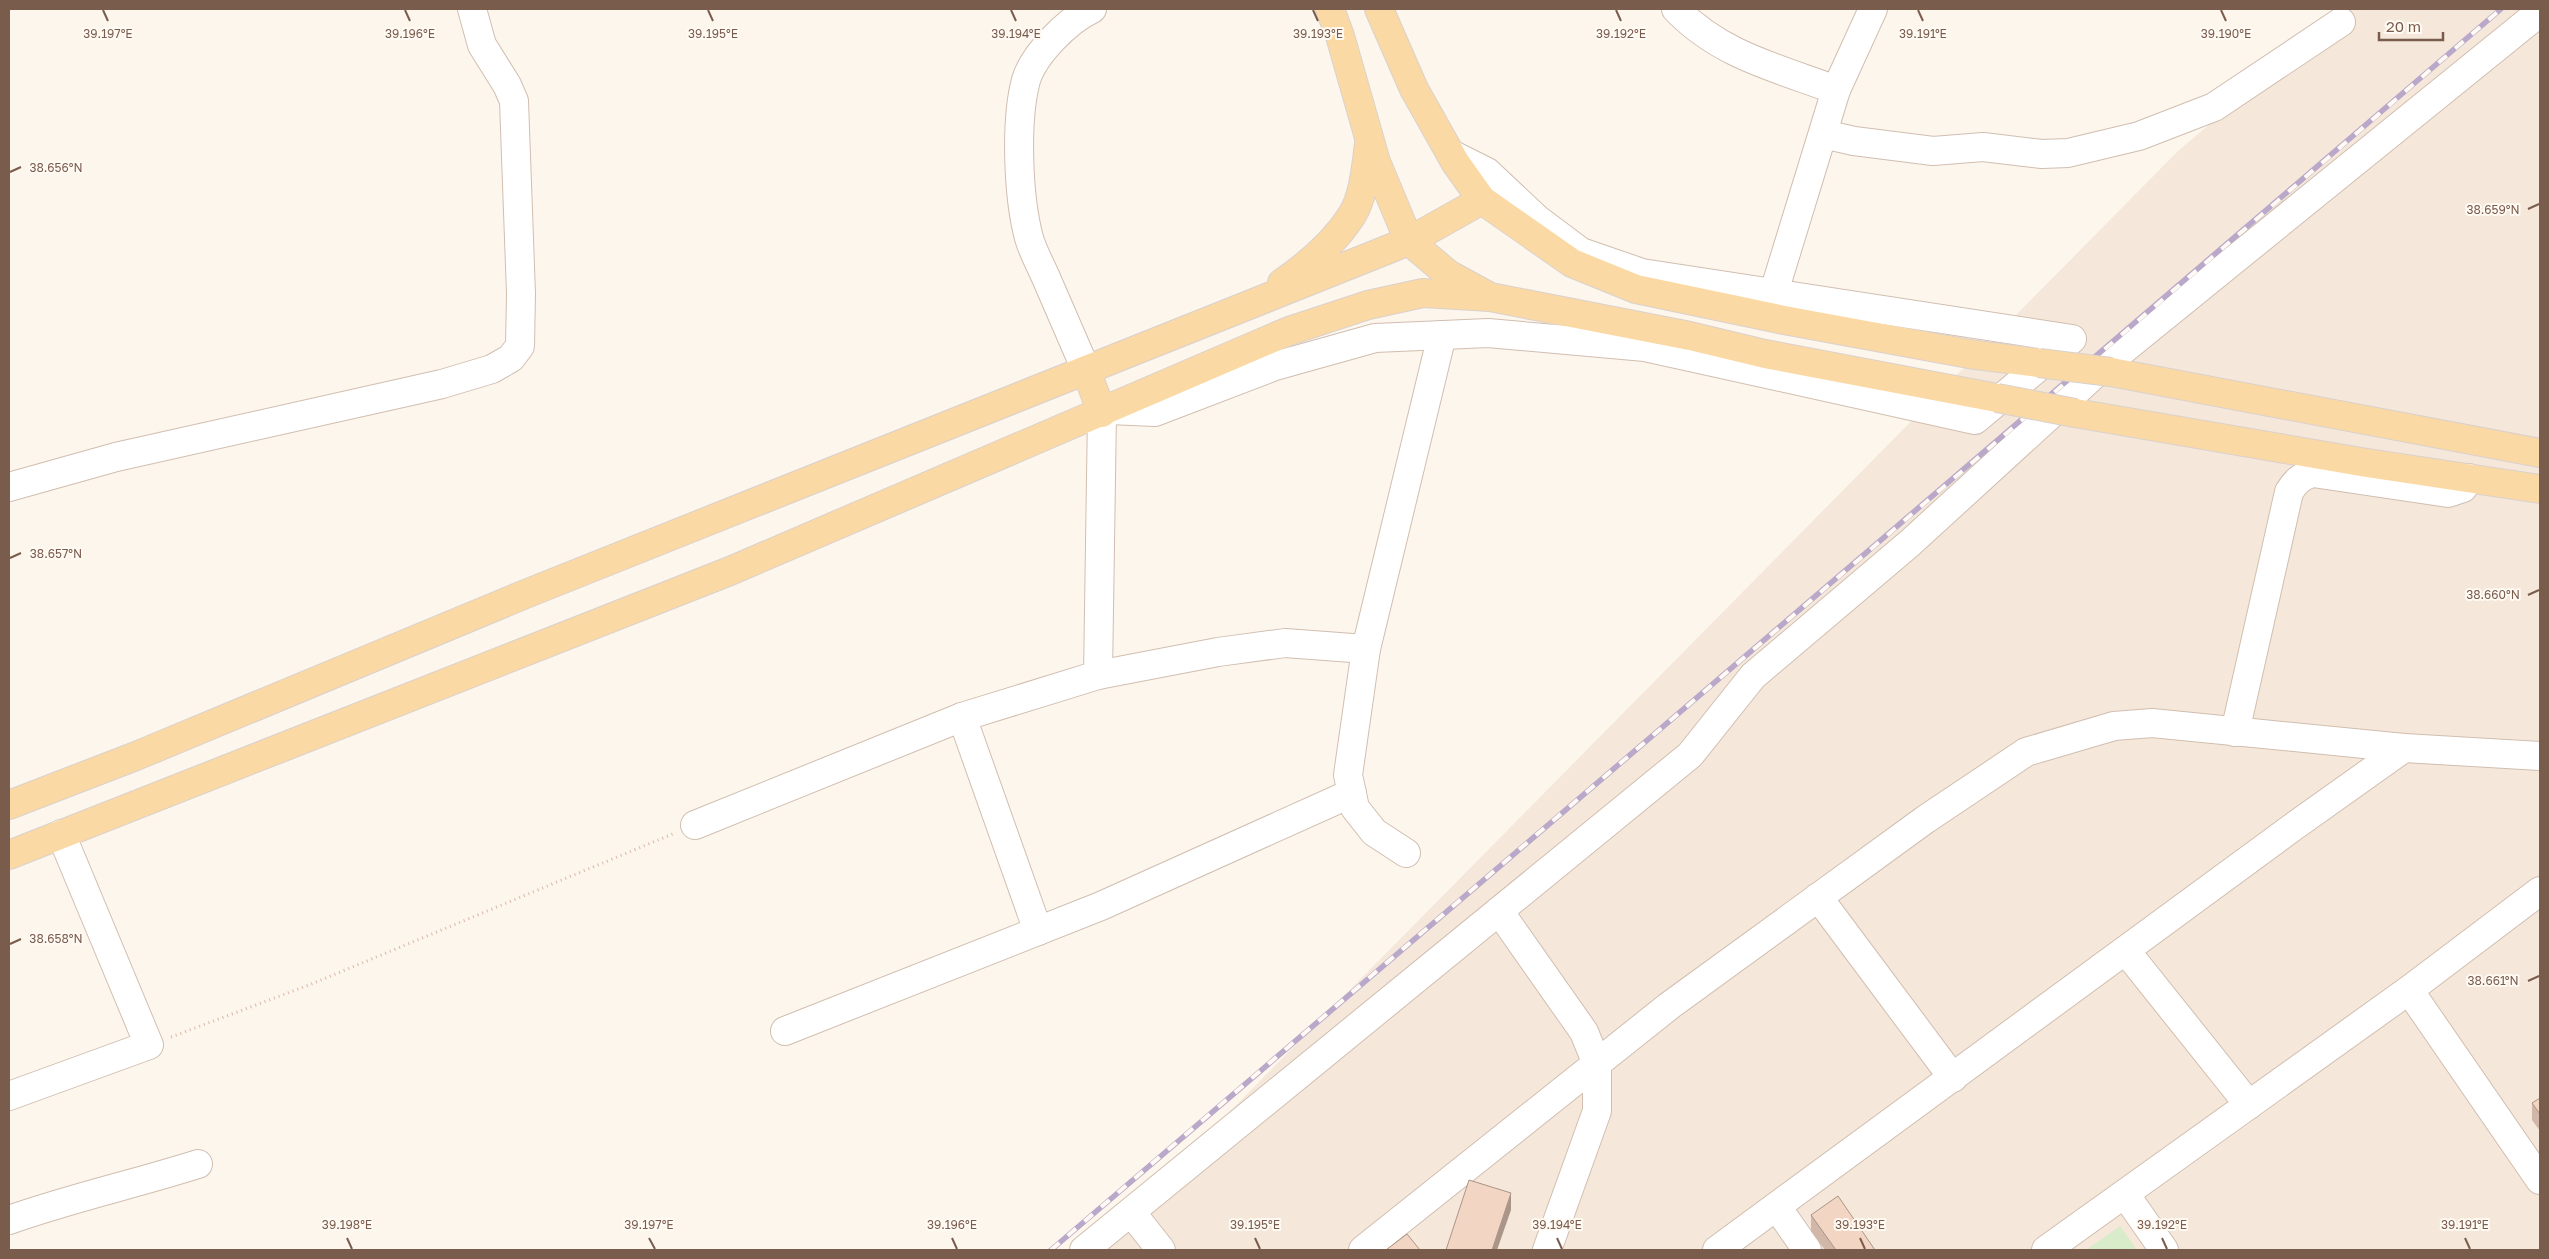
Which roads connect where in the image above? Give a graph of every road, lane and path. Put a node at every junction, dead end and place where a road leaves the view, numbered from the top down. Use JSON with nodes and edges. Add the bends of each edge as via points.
{"nodes":[{"id":1,"x":472,"y":9,"type":"edge"},
{"id":2,"x":1092,"y":9,"type":"edge"},
{"id":3,"x":1330,"y":9,"type":"edge"},
{"id":4,"x":1379,"y":9,"type":"edge"},
{"id":5,"x":1676,"y":9,"type":"edge"},
{"id":6,"x":1873,"y":9,"type":"edge"},
{"id":7,"x":2540,"y":13,"type":"edge"},
{"id":8,"x":2341,"y":22,"type":"dead end"},
{"id":9,"x":1836,"y":90,"type":"junction"},
{"id":10,"x":1823,"y":134,"type":"junction"},
{"id":11,"x":1370,"y":140,"type":"junction"},
{"id":12,"x":1451,"y":154,"type":"junction"},
{"id":13,"x":1482,"y":200,"type":"junction"},
{"id":14,"x":1409,"y":242,"type":"junction"},
{"id":15,"x":1774,"y":292,"type":"junction"},
{"id":16,"x":1490,"y":297,"type":"junction"},
{"id":17,"x":1251,"y":305,"type":"junction"},
{"id":18,"x":1442,"y":335,"type":"junction"},
{"id":19,"x":1086,"y":370,"type":"junction"},
{"id":20,"x":1106,"y":412,"type":"junction"},
{"id":21,"x":2540,"y":453,"type":"edge"},
{"id":22,"x":2469,"y":478,"type":"junction"},
{"id":23,"x":9,"y":487,"type":"edge"},
{"id":24,"x":2540,"y":489,"type":"edge"},
{"id":25,"x":1366,"y":650,"type":"junction"},
{"id":26,"x":1098,"y":675,"type":"junction"},
{"id":27,"x":962,"y":717,"type":"junction"},
{"id":28,"x":2236,"y":732,"type":"junction"},
{"id":29,"x":2404,"y":748,"type":"junction"},
{"id":30,"x":2540,"y":756,"type":"edge"},
{"id":31,"x":1352,"y":794,"type":"junction"},
{"id":32,"x":9,"y":805,"type":"edge"},
{"id":33,"x":695,"y":825,"type":"joint"},
{"id":34,"x":62,"y":834,"type":"junction"},
{"id":35,"x":1406,"y":853,"type":"dead end"},
{"id":36,"x":9,"y":855,"type":"edge"},
{"id":37,"x":2540,"y":891,"type":"edge"},
{"id":38,"x":1818,"y":897,"type":"junction"},
{"id":39,"x":1499,"y":911,"type":"junction"},
{"id":40,"x":1038,"y":931,"type":"junction"},
{"id":41,"x":2126,"y":951,"type":"junction"},
{"id":42,"x":2409,"y":990,"type":"junction"},
{"id":43,"x":785,"y":1031,"type":"dead end"},
{"id":44,"x":149,"y":1045,"type":"junction"},
{"id":45,"x":1596,"y":1064,"type":"junction"},
{"id":46,"x":1953,"y":1078,"type":"junction"},
{"id":47,"x":9,"y":1096,"type":"edge"},
{"id":48,"x":2249,"y":1105,"type":"junction"},
{"id":49,"x":198,"y":1164,"type":"dead end"},
{"id":50,"x":2540,"y":1180,"type":"edge"},
{"id":51,"x":2125,"y":1194,"type":"junction"},
{"id":52,"x":1776,"y":1207,"type":"junction"},
{"id":53,"x":1131,"y":1212,"type":"junction"},
{"id":54,"x":9,"y":1220,"type":"edge"},
{"id":55,"x":1084,"y":1250,"type":"edge"},
{"id":56,"x":1161,"y":1250,"type":"edge"},
{"id":57,"x":1363,"y":1250,"type":"edge"},
{"id":58,"x":1547,"y":1250,"type":"edge"},
{"id":59,"x":1717,"y":1250,"type":"edge"},
{"id":60,"x":1806,"y":1250,"type":"edge"},
{"id":61,"x":2046,"y":1250,"type":"edge"},
{"id":62,"x":2164,"y":1250,"type":"edge"}],
"edges":[{"from":1,"to":23,"type":"street","via":[[482,45],[514,101],[520,346],[511,358],[492,369],[442,384],[116,457]]},
{"from":2,"to":19,"type":"street","via":[[1057,36],[1035,63],[1027,79],[1020,149],[1021,185],[1029,239]]},
{"from":3,"to":11,"type":"main road"},
{"from":4,"to":12,"type":"main road","via":[[1414,89]]},
{"from":5,"to":9,"type":"street","via":[[1693,26],[1731,51]]},
{"from":6,"to":9,"type":"street"},
{"from":7,"to":39,"type":"street","via":[[2108,362],[1910,543],[1753,676],[1690,755]]},
{"from":8,"to":10,"type":"street","via":[[2214,108],[2139,136],[2068,153],[2042,154],[1983,147],[1933,151]]},
{"from":9,"to":10,"type":"street"},
{"from":10,"to":15,"type":"street"},
{"from":11,"to":14,"type":"main road"},
{"from":11,"to":17,"type":"main road","via":[[1364,180],[1353,214],[1327,246]]},
{"from":12,"to":13,"type":"main road"},
{"from":12,"to":15,"type":"street","via":[[1487,172],[1537,219],[1581,252],[1642,273]]},
{"from":13,"to":14,"type":"main road"},
{"from":13,"to":21,"type":"main road","bridge":true,"via":[[1572,263],[1636,289],[1803,324],[1969,354],[2111,372]]},
{"from":14,"to":16,"type":"main road","via":[[1448,274]]},
{"from":14,"to":17,"type":"main road"},
{"from":15,"to":18,"type":"street","via":[[2072,339],[1975,420],[1645,347],[1488,333]]},
{"from":16,"to":20,"type":"main road","via":[[1423,294],[1368,305],[1289,331]]},
{"from":16,"to":22,"type":"main road","bridge":true,"via":[[2075,413]]},
{"from":17,"to":19,"type":"main road"},
{"from":18,"to":20,"type":"street","via":[[1375,338],[1275,366],[1155,412]]},
{"from":18,"to":25,"type":"street"},
{"from":19,"to":20,"type":"main road"},
{"from":19,"to":32,"type":"main road"},
{"from":20,"to":26,"type":"street"},
{"from":20,"to":34,"type":"main road","via":[[730,571]]},
{"from":22,"to":24,"type":"main road"},
{"from":22,"to":28,"type":"street","via":[[2463,488],[2448,493],[2313,473],[2298,480],[2289,492]]},
{"from":25,"to":26,"type":"street","via":[[1285,642]]},
{"from":25,"to":31,"type":"street","via":[[1348,775]]},
{"from":26,"to":27,"type":"street"},
{"from":27,"to":33,"type":"street"},
{"from":27,"to":40,"type":"street"},
{"from":28,"to":29,"type":"street"},
{"from":28,"to":38,"type":"street","via":[[2152,723],[2114,726],[2026,752]]},
{"from":29,"to":30,"type":"street"},
{"from":29,"to":41,"type":"street"},
{"from":31,"to":35,"type":"street","via":[[1355,808],[1374,832]]},
{"from":31,"to":40,"type":"street"},
{"from":33,"to":44,"type":"path","via":[[309,985]]},
{"from":34,"to":36,"type":"main road"},
{"from":34,"to":44,"type":"street"},
{"from":37,"to":42,"type":"street"},
{"from":38,"to":45,"type":"street"},
{"from":38,"to":46,"type":"street"},
{"from":39,"to":45,"type":"street","via":[[1584,1032]]},
{"from":39,"to":53,"type":"street"},
{"from":40,"to":43,"type":"street"},
{"from":41,"to":46,"type":"street"},
{"from":41,"to":48,"type":"street"},
{"from":42,"to":48,"type":"street"},
{"from":42,"to":50,"type":"street"},
{"from":44,"to":47,"type":"street"},
{"from":45,"to":57,"type":"street"},
{"from":45,"to":58,"type":"street","via":[[1597,1111]]},
{"from":46,"to":52,"type":"street"},
{"from":48,"to":51,"type":"street"},
{"from":49,"to":54,"type":"street"},
{"from":51,"to":61,"type":"street"},
{"from":51,"to":62,"type":"street"},
{"from":52,"to":59,"type":"street"},
{"from":52,"to":60,"type":"street"},
{"from":53,"to":55,"type":"street"},
{"from":53,"to":56,"type":"street"}]}
